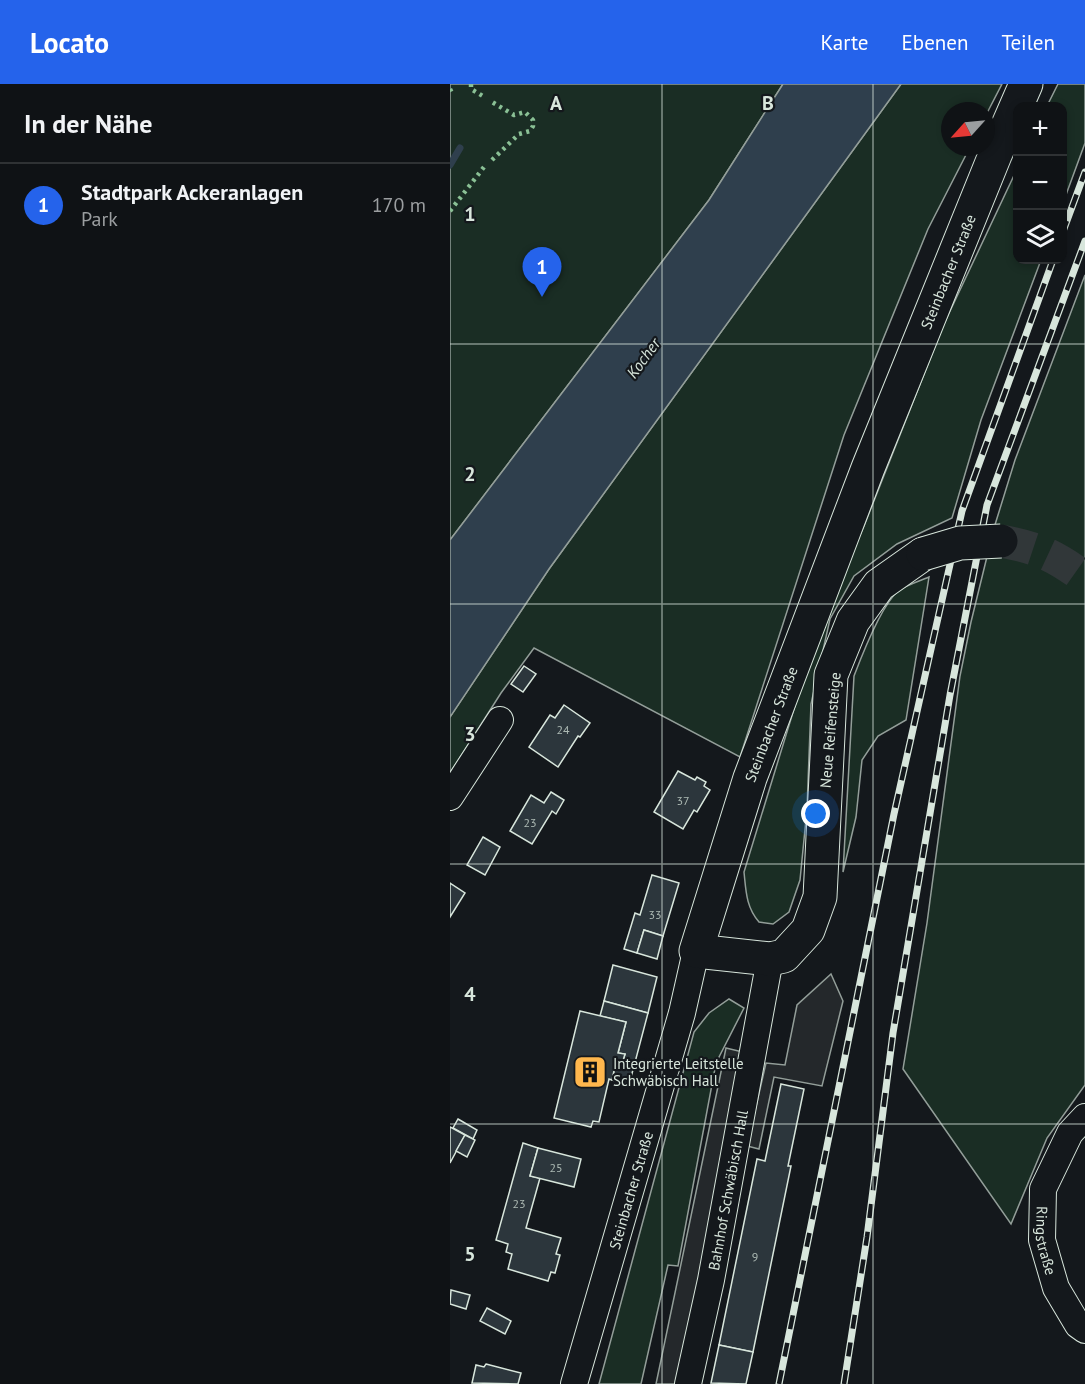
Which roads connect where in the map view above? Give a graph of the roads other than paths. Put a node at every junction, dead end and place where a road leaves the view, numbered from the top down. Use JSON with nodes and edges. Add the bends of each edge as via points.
{"nodes":[{"id":1,"x":1026,"y":84,"type":"edge"},
{"id":2,"x":1000,"y":541,"type":"tunnel mouth"},
{"id":3,"x":500,"y":720,"type":"dead end"},
{"id":4,"x":450,"y":797,"type":"edge"},
{"id":5,"x":696,"y":951,"type":"junction"},
{"id":6,"x":770,"y":959,"type":"junction"},
{"id":7,"x":1085,"y":1117,"type":"edge"},
{"id":8,"x":1085,"y":1330,"type":"edge"},
{"id":9,"x":574,"y":1384,"type":"edge"},
{"id":10,"x":688,"y":1384,"type":"edge"}],
"edges":[{"from":1,"to":5,"type":"main road","name":"Steinbacher Straße","via":[[868,468],[750,778]]},
{"from":2,"to":6,"type":"main road","name":"Neue Reifensteige","bridge":true,"via":[[960,543],[923,554],[879,585],[853,621],[831,675],[819,897],[808,930],[784,956]]},
{"from":3,"to":4,"type":"street"},
{"from":5,"to":6,"type":"main road"},
{"from":5,"to":9,"type":"street","name":"Steinbacher Straße"},
{"from":6,"to":10,"type":"street","name":"Bahnhof Schwäbisch Hall"},
{"from":7,"to":8,"type":"street","name":"Ringstraße","via":[[1070,1133],[1043,1189],[1042,1240],[1056,1288]]}]}
